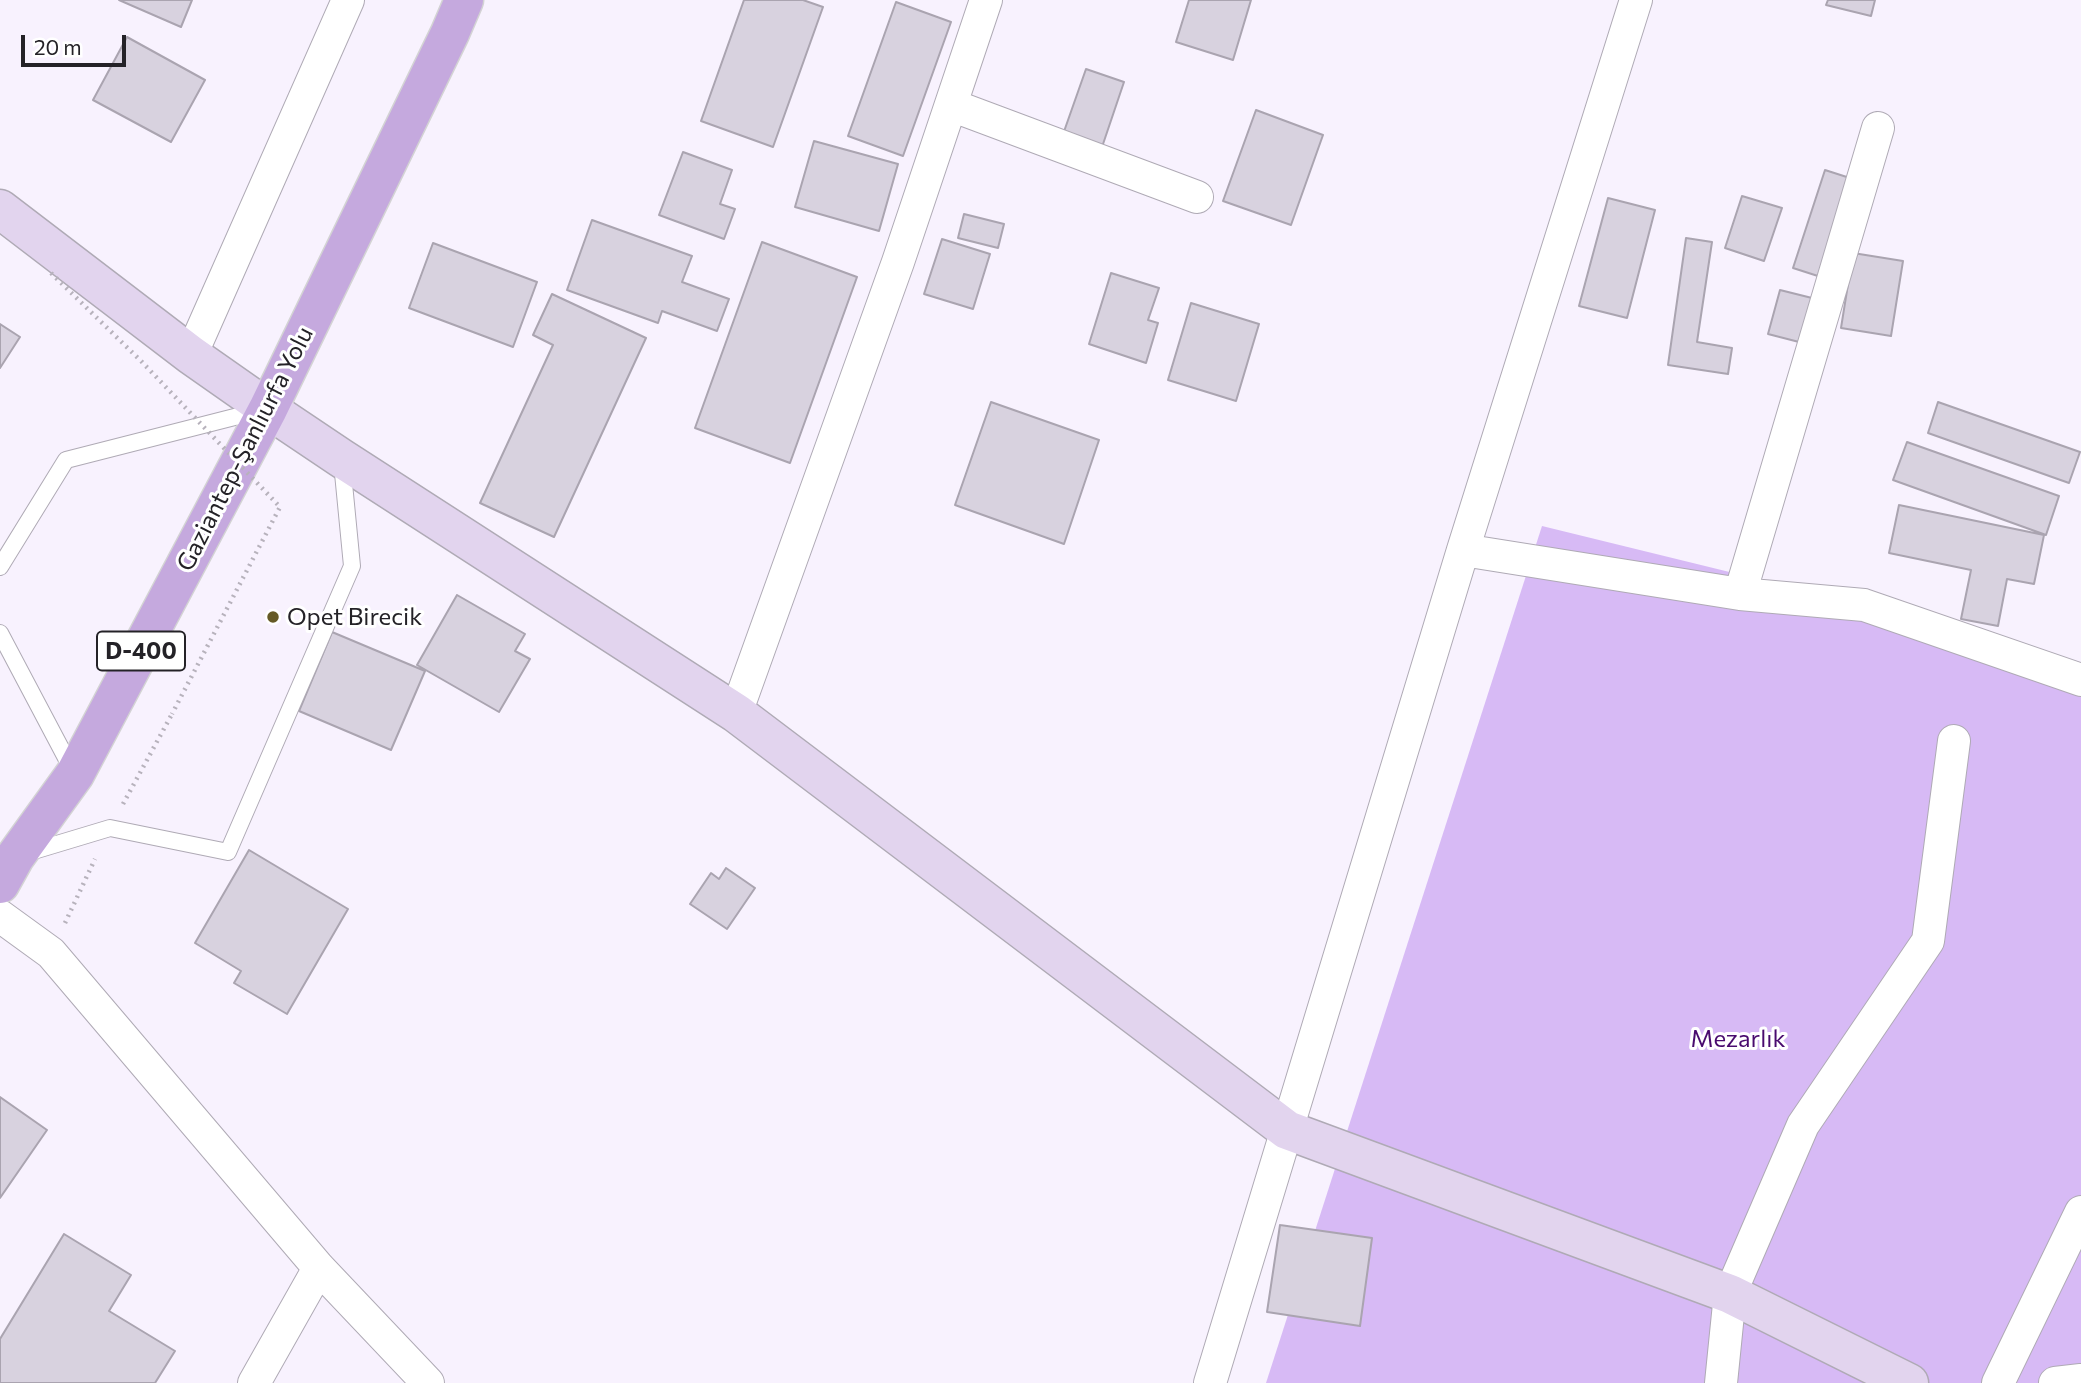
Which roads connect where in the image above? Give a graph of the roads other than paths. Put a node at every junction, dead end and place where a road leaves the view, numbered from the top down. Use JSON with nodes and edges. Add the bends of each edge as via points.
{"nodes":[{"id":1,"x":348,"y":0,"type":"edge"},
{"id":2,"x":464,"y":0,"type":"edge"},
{"id":3,"x":986,"y":0,"type":"edge"},
{"id":4,"x":1636,"y":0,"type":"edge"},
{"id":5,"x":951,"y":105,"type":"junction"},
{"id":6,"x":1878,"y":128,"type":"dead end"},
{"id":7,"x":1197,"y":197,"type":"dead end"},
{"id":8,"x":0,"y":209,"type":"edge"},
{"id":9,"x":191,"y":355,"type":"junction"},
{"id":10,"x":268,"y":409,"type":"junction"},
{"id":11,"x":341,"y":458,"type":"junction"},
{"id":12,"x":1463,"y":550,"type":"junction"},
{"id":13,"x":0,"y":567,"type":"edge"},
{"id":14,"x":1740,"y":594,"type":"junction"},
{"id":15,"x":0,"y":633,"type":"edge"},
{"id":16,"x":2081,"y":680,"type":"edge"},
{"id":17,"x":736,"y":713,"type":"junction"},
{"id":18,"x":1954,"y":741,"type":"dead end"},
{"id":19,"x":75,"y":775,"type":"junction"},
{"id":20,"x":5,"y":862,"type":"edge"},
{"id":21,"x":0,"y":916,"type":"edge"},
{"id":22,"x":1287,"y":1130,"type":"junction"},
{"id":23,"x":2081,"y":1212,"type":"edge"},
{"id":24,"x":319,"y":1268,"type":"junction"},
{"id":25,"x":1730,"y":1294,"type":"junction"},
{"id":26,"x":2081,"y":1380,"type":"edge"},
{"id":27,"x":254,"y":1383,"type":"edge"},
{"id":28,"x":428,"y":1383,"type":"edge"},
{"id":29,"x":1210,"y":1383,"type":"edge"},
{"id":30,"x":1721,"y":1383,"type":"edge"},
{"id":31,"x":1909,"y":1383,"type":"edge"},
{"id":32,"x":1998,"y":1383,"type":"edge"},
{"id":33,"x":2055,"y":1383,"type":"edge"}],
"edges":[{"from":1,"to":9,"type":"street"},
{"from":2,"to":10,"type":"main road","name":"Gaziantep-Şanlıurfa Yolu","number":"D-400"},
{"from":3,"to":5,"type":"street"},
{"from":4,"to":12,"type":"street"},
{"from":5,"to":7,"type":"street"},
{"from":5,"to":17,"type":"street"},
{"from":6,"to":14,"type":"street"},
{"from":8,"to":9,"type":"street"},
{"from":9,"to":10,"type":"street"},
{"from":10,"to":11,"type":"street"},
{"from":10,"to":13,"type":"lane","via":[[66,460]]},
{"from":10,"to":19,"type":"main road","name":"Gaziantep-Şanlıurfa Yolu","number":"D-400"},
{"from":11,"to":17,"type":"street"},
{"from":11,"to":20,"type":"lane","via":[[352,566],[228,852],[110,828]]},
{"from":12,"to":14,"type":"street"},
{"from":12,"to":22,"type":"street"},
{"from":14,"to":16,"type":"street","via":[[1864,605]]},
{"from":15,"to":19,"type":"lane"},
{"from":17,"to":22,"type":"street"},
{"from":18,"to":25,"type":"street","via":[[1928,941],[1803,1125]]},
{"from":19,"to":20,"type":"main road","name":"Gaziantep-Şanlıurfa Yolu","number":"D-400"},
{"from":21,"to":24,"type":"street","via":[[51,953]]},
{"from":22,"to":25,"type":"street"},
{"from":22,"to":29,"type":"street"},
{"from":23,"to":32,"type":"street"},
{"from":24,"to":27,"type":"street"},
{"from":24,"to":28,"type":"street"},
{"from":25,"to":30,"type":"street"},
{"from":25,"to":31,"type":"street"},
{"from":26,"to":33,"type":"street"}]}
